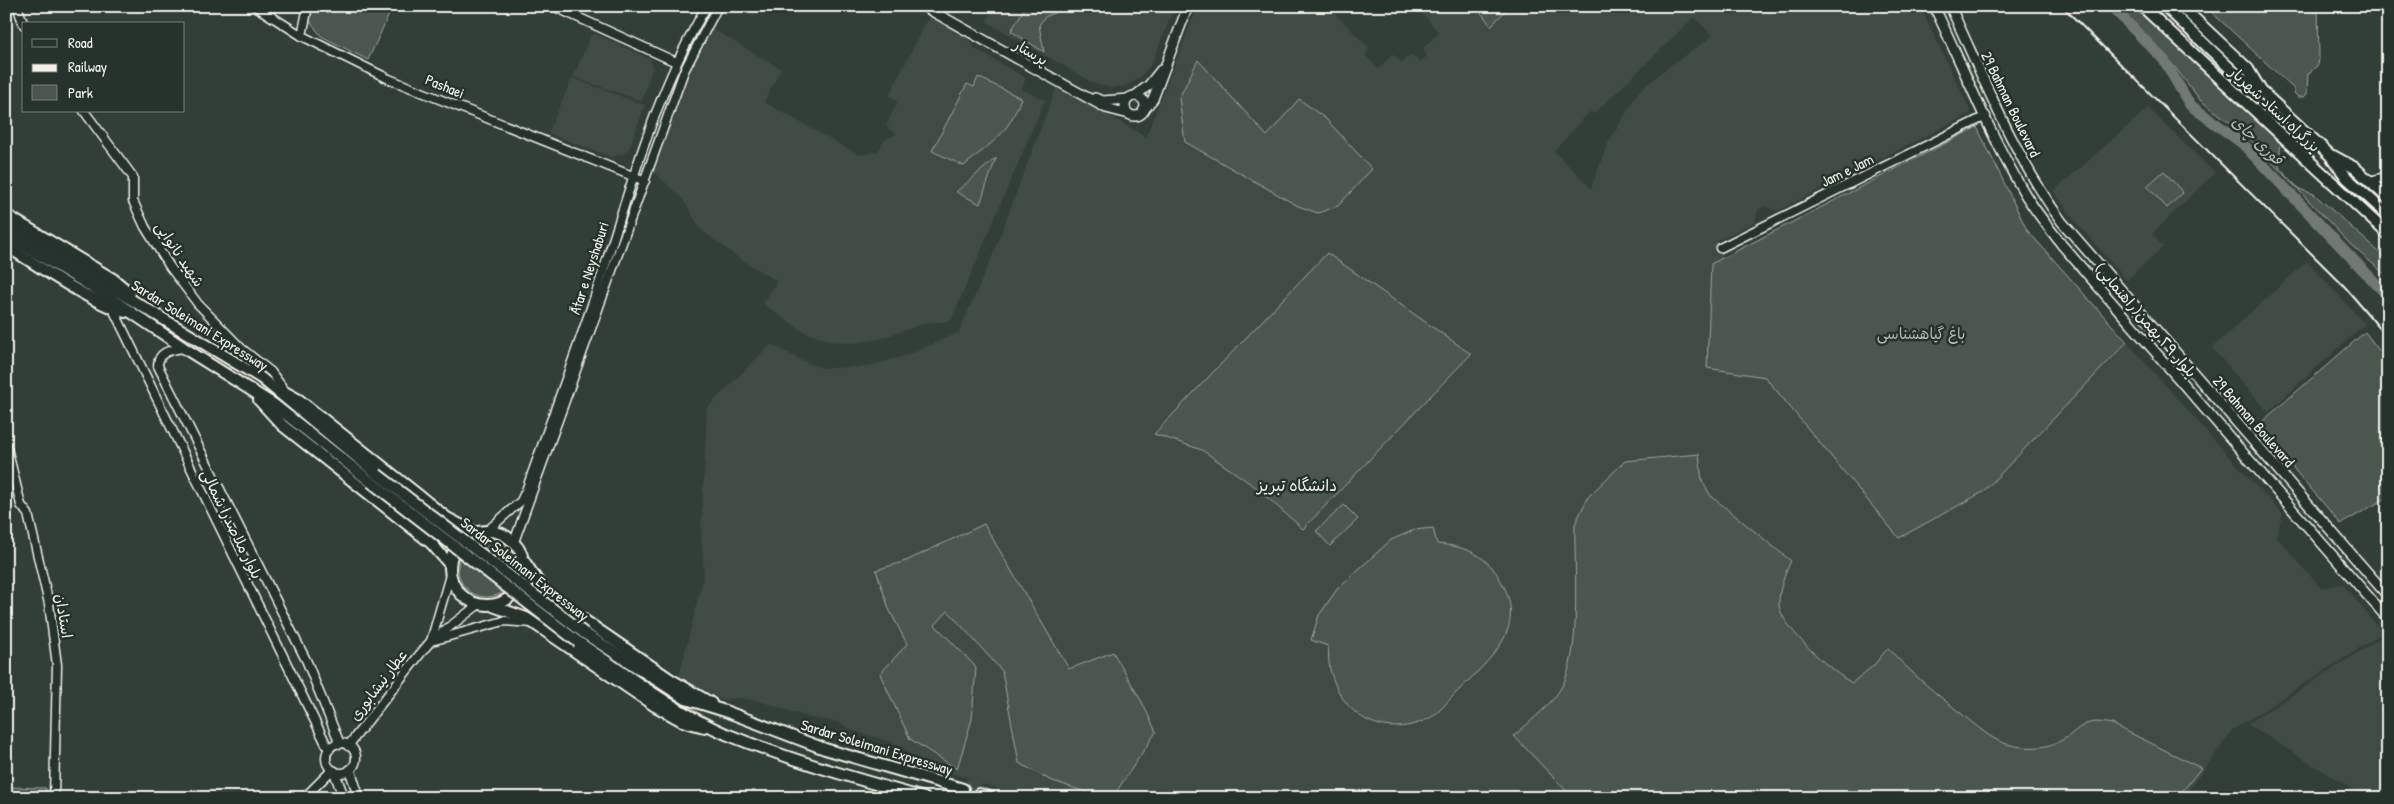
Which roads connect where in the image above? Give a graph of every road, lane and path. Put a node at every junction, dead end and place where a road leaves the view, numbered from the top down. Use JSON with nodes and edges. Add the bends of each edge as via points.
{"nodes":[{"id":1,"x":17,"y":6,"type":"edge"},
{"id":2,"x":255,"y":6,"type":"edge"},
{"id":3,"x":308,"y":6,"type":"edge"},
{"id":4,"x":553,"y":6,"type":"edge"},
{"id":5,"x":707,"y":6,"type":"edge"},
{"id":6,"x":718,"y":6,"type":"edge"},
{"id":7,"x":923,"y":6,"type":"edge"},
{"id":8,"x":933,"y":6,"type":"edge"},
{"id":9,"x":1188,"y":6,"type":"edge"},
{"id":10,"x":1934,"y":6,"type":"edge"},
{"id":11,"x":1950,"y":6,"type":"edge"},
{"id":12,"x":2142,"y":6,"type":"edge"},
{"id":13,"x":2165,"y":6,"type":"edge"},
{"id":14,"x":2181,"y":6,"type":"edge"},
{"id":15,"x":23,"y":22,"type":"edge"},
{"id":16,"x":302,"y":36,"type":"junction"},
{"id":17,"x":676,"y":62,"type":"junction"},
{"id":18,"x":1166,"y":64,"type":"junction"},
{"id":19,"x":2262,"y":92,"type":"junction"},
{"id":20,"x":1132,"y":98,"type":"junction"},
{"id":21,"x":1143,"y":111,"type":"junction"},
{"id":22,"x":85,"y":112,"type":"edge"},
{"id":23,"x":1129,"y":114,"type":"junction"},
{"id":24,"x":1986,"y":116,"type":"junction"},
{"id":25,"x":2330,"y":155,"type":"junction"},
{"id":26,"x":633,"y":176,"type":"junction"},
{"id":27,"x":2388,"y":176,"type":"edge"},
{"id":28,"x":645,"y":181,"type":"junction"},
{"id":29,"x":2370,"y":181,"type":"junction"},
{"id":30,"x":2388,"y":198,"type":"edge"},
{"id":31,"x":2388,"y":215,"type":"edge"},
{"id":32,"x":8,"y":219,"type":"edge"},
{"id":33,"x":2388,"y":234,"type":"edge"},
{"id":34,"x":6,"y":235,"type":"edge"},
{"id":35,"x":6,"y":246,"type":"edge"},
{"id":36,"x":1720,"y":248,"type":"dead end"},
{"id":37,"x":110,"y":292,"type":"junction"},
{"id":38,"x":141,"y":305,"type":"junction"},
{"id":39,"x":113,"y":309,"type":"junction"},
{"id":40,"x":130,"y":313,"type":"junction"},
{"id":41,"x":184,"y":348,"type":"junction"},
{"id":42,"x":261,"y":378,"type":"junction"},
{"id":43,"x":252,"y":392,"type":"junction"},
{"id":44,"x":286,"y":392,"type":"junction"},
{"id":45,"x":6,"y":444,"type":"edge"},
{"id":46,"x":374,"y":478,"type":"junction"},
{"id":47,"x":447,"y":518,"type":"junction"},
{"id":48,"x":487,"y":531,"type":"junction"},
{"id":49,"x":476,"y":532,"type":"junction"},
{"id":50,"x":514,"y":542,"type":"junction"},
{"id":51,"x":431,"y":543,"type":"junction"},
{"id":52,"x":524,"y":561,"type":"junction"},
{"id":53,"x":450,"y":570,"type":"junction"},
{"id":54,"x":546,"y":594,"type":"junction"},
{"id":55,"x":2388,"y":596,"type":"edge"},
{"id":56,"x":478,"y":605,"type":"junction"},
{"id":57,"x":493,"y":606,"type":"junction"},
{"id":58,"x":2387,"y":615,"type":"edge"},
{"id":59,"x":530,"y":620,"type":"junction"},
{"id":60,"x":581,"y":637,"type":"junction"},
{"id":61,"x":431,"y":642,"type":"junction"},
{"id":62,"x":725,"y":711,"type":"junction"},
{"id":63,"x":724,"y":733,"type":"junction"},
{"id":64,"x":340,"y":744,"type":"junction"},
{"id":65,"x":348,"y":746,"type":"junction"},
{"id":66,"x":328,"y":750,"type":"junction"},
{"id":67,"x":333,"y":770,"type":"junction"},
{"id":68,"x":350,"y":770,"type":"junction"},
{"id":69,"x":963,"y":789,"type":"tunnel mouth"},
{"id":70,"x":979,"y":794,"type":"dead end"},
{"id":71,"x":54,"y":798,"type":"edge"},
{"id":72,"x":304,"y":798,"type":"edge"},
{"id":73,"x":344,"y":798,"type":"edge"},
{"id":74,"x":359,"y":798,"type":"edge"},
{"id":75,"x":924,"y":798,"type":"edge"},
{"id":76,"x":992,"y":798,"type":"edge"}],
"edges":[{"from":1,"to":15,"type":"main road"},
{"from":2,"to":16,"type":"main road","name":"Pashaei"},
{"from":3,"to":16,"type":"main road"},
{"from":4,"to":17,"type":"main road"},
{"from":5,"to":17,"type":"main road","name":"ََAtar e Neyshaburi"},
{"from":6,"to":28,"type":"main road","name":"ََAtar e Neyshaburi","via":[[684,71]]},
{"from":7,"to":23,"type":"main road","name":"پرستار","via":[[1089,100]]},
{"from":8,"to":20,"type":"main road","name":"پرستار","via":[[1103,101]]},
{"from":9,"to":18,"type":"main road"},
{"from":10,"to":24,"type":"main road","name":"بلوار ٢٩ بهمن(راهنمایی)"},
{"from":11,"to":55,"type":"main road","name":"29 Bahman Boulevard","via":[[2019,154],[2062,222]]},
{"from":12,"to":33,"type":"highway","name":"بزرگراه استاد شهریار"},
{"from":13,"to":19,"type":"highway","via":[[2239,77]]},
{"from":14,"to":19,"type":"highway","via":[[2248,69]]},
{"from":16,"to":26,"type":"main road","name":"Pashaei","via":[[389,79]]},
{"from":17,"to":26,"type":"main road","name":"ََAtar e Neyshaburi"},
{"from":18,"to":20,"type":"main road","via":[[1149,85]]},
{"from":18,"to":21,"type":"main road","via":[[1153,99]]},
{"from":19,"to":25,"type":"highway"},
{"from":20,"to":21,"type":"main road","via":[[1143,101]]},
{"from":20,"to":23,"type":"main road","via":[[1125,106]]},
{"from":21,"to":23,"type":"main road","via":[[1135,116]]},
{"from":22,"to":44,"type":"main road","name":"شهید نانوایی","via":[[133,177],[133,201],[170,267],[198,304],[242,349],[271,372]]},
{"from":24,"to":36,"type":"main road","name":"Jam e Jam"},
{"from":24,"to":58,"type":"main road","name":"بلوار ٢٩ بهمن(راهنمایی)","via":[[2022,189],[2062,244]]},
{"from":25,"to":29,"type":"highway","via":[[2355,168]]},
{"from":25,"to":31,"type":"highway","via":[[2347,178]]},
{"from":26,"to":28,"type":"main road","name":"Pashaei"},
{"from":26,"to":48,"type":"main road","name":"ََAtar e Neyshaburi","via":[[528,488],[520,501]]},
{"from":27,"to":29,"type":"main road"},
{"from":28,"to":50,"type":"main road","name":"ََAtar e Neyshaburi"},
{"from":29,"to":30,"type":"highway"},
{"from":32,"to":37,"type":"highway"},
{"from":32,"to":38,"type":"highway","via":[[113,279]]},
{"from":34,"to":37,"type":"highway"},
{"from":35,"to":39,"type":"highway"},
{"from":37,"to":38,"type":"highway","name":"Sardar Soleimani Expressway"},
{"from":37,"to":40,"type":"highway","name":"Sardar Soleimani Expressway"},
{"from":38,"to":42,"type":"highway","name":"Sardar Soleimani Expressway"},
{"from":39,"to":40,"type":"highway"},
{"from":39,"to":66,"type":"main road","name":"بلوار ملاصدرا شمالی"},
{"from":40,"to":41,"type":"highway","name":"Sardar Soleimani Expressway"},
{"from":41,"to":43,"type":"highway","name":"Sardar Soleimani Expressway"},
{"from":41,"to":64,"type":"main road","name":"بلوار ملاصدرا شمالی","via":[[162,354],[158,366],[307,662]]},
{"from":42,"to":44,"type":"highway"},
{"from":42,"to":46,"type":"highway","name":"Sardar Soleimani Expressway"},
{"from":43,"to":46,"type":"highway","name":"Sardar Soleimani Expressway"},
{"from":43,"to":51,"type":"highway","via":[[282,425]]},
{"from":44,"to":47,"type":"highway"},
{"from":45,"to":71,"type":"main road","name":"استادان","via":[[21,505],[28,514],[49,604],[57,665]]},
{"from":46,"to":60,"type":"highway","name":"Sardar Soleimani Expressway","bridge":true},
{"from":47,"to":49,"type":"highway"},
{"from":47,"to":51,"type":"highway","via":[[444,535]]},
{"from":48,"to":49,"type":"highway"},
{"from":48,"to":50,"type":"highway","via":[[502,534]]},
{"from":49,"to":53,"type":"highway","via":[[458,545]]},
{"from":50,"to":52,"type":"highway"},
{"from":51,"to":53,"type":"highway"},
{"from":52,"to":54,"type":"highway"},
{"from":52,"to":57,"type":"highway","via":[[524,576],[518,590]]},
{"from":53,"to":56,"type":"highway","via":[[460,594]]},
{"from":53,"to":61,"type":"main road","name":"عطار نیشابوری"},
{"from":54,"to":59,"type":"highway","via":[[530,602],[526,611]]},
{"from":54,"to":62,"type":"highway","via":[[670,679]]},
{"from":56,"to":57,"type":"highway"},
{"from":56,"to":61,"type":"main road","name":"عطار نیشابوری"},
{"from":57,"to":59,"type":"highway"},
{"from":59,"to":61,"type":"main road","via":[[504,622]]},
{"from":59,"to":63,"type":"highway","via":[[654,706],[682,720]]},
{"from":60,"to":62,"type":"highway","name":"Sardar Soleimani Expressway","via":[[678,696]]},
{"from":60,"to":63,"type":"highway","name":"Sardar Soleimani Expressway","via":[[673,705]]},
{"from":61,"to":65,"type":"main road","name":"عطار نیشابوری"},
{"from":62,"to":69,"type":"highway","name":"Sardar Soleimani Expressway","via":[[825,749]]},
{"from":63,"to":75,"type":"highway","name":"Sardar Soleimani Expressway","via":[[831,771]]},
{"from":64,"to":65,"type":"main road"},
{"from":64,"to":66,"type":"main road"},
{"from":65,"to":68,"type":"main road","via":[[355,759]]},
{"from":66,"to":67,"type":"main road","via":[[326,761]]},
{"from":67,"to":68,"type":"main road","via":[[341,773]]},
{"from":67,"to":72,"type":"main road"},
{"from":67,"to":73,"type":"main road"},
{"from":68,"to":74,"type":"main road"},
{"from":70,"to":76,"type":"highway"}]}
